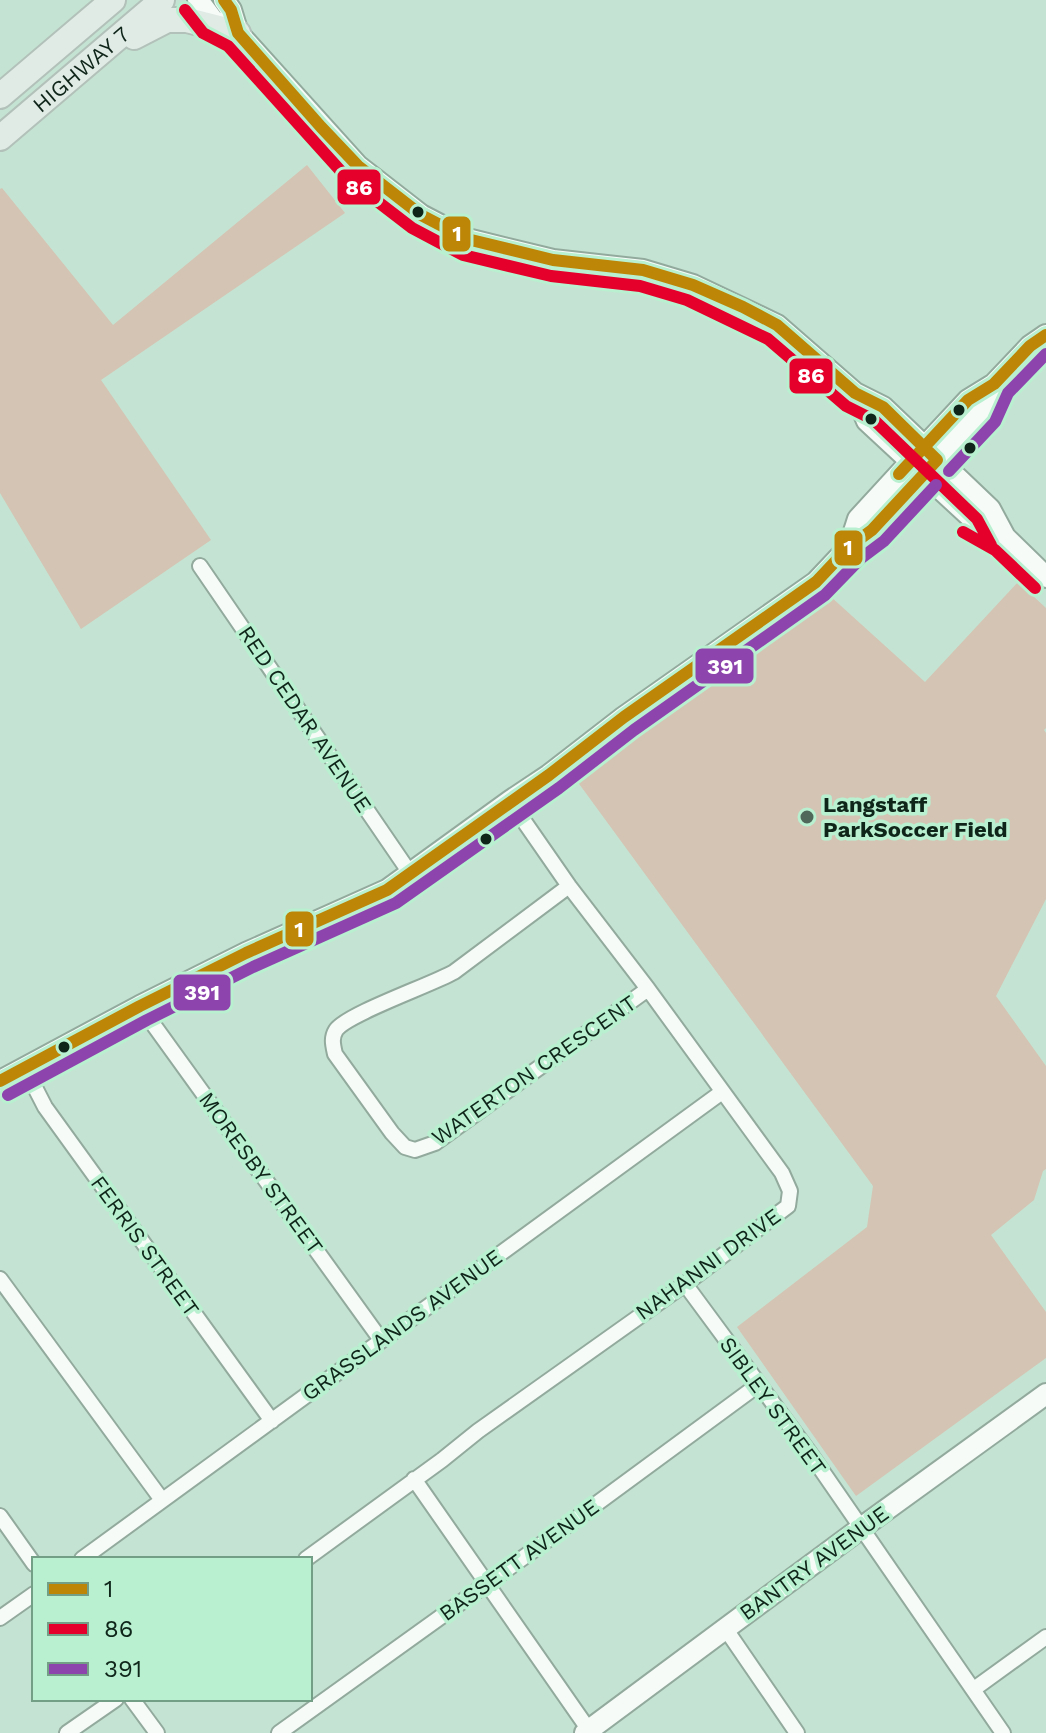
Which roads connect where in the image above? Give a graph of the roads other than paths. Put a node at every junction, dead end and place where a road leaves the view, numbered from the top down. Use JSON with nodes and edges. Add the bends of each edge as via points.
{"nodes":[{"id":1,"x":113,"y":0,"type":"edge"},
{"id":2,"x":162,"y":0,"type":"edge"},
{"id":3,"x":198,"y":0,"type":"edge"},
{"id":4,"x":224,"y":0,"type":"edge"},
{"id":5,"x":238,"y":33,"type":"junction"},
{"id":6,"x":100,"y":55,"type":"junction"},
{"id":7,"x":0,"y":96,"type":"edge"},
{"id":8,"x":0,"y":138,"type":"edge"},
{"id":9,"x":1046,"y":335,"type":"edge"},
{"id":10,"x":924,"y":460,"type":"junction"},
{"id":11,"x":200,"y":566,"type":"dead end"},
{"id":12,"x":1046,"y":577,"type":"edge"},
{"id":13,"x":510,"y":801,"type":"junction"},
{"id":14,"x":410,"y":873,"type":"junction"},
{"id":15,"x":569,"y":886,"type":"junction"},
{"id":16,"x":648,"y":989,"type":"junction"},
{"id":17,"x":140,"y":1006,"type":"junction"},
{"id":18,"x":25,"y":1068,"type":"junction"},
{"id":19,"x":0,"y":1081,"type":"edge"},
{"id":20,"x":722,"y":1092,"type":"junction"},
{"id":21,"x":0,"y":1279,"type":"edge"},
{"id":22,"x":685,"y":1284,"type":"junction"},
{"id":23,"x":381,"y":1340,"type":"junction"},
{"id":24,"x":758,"y":1385,"type":"junction"},
{"id":25,"x":1046,"y":1394,"type":"edge"},
{"id":26,"x":272,"y":1421,"type":"junction"},
{"id":27,"x":414,"y":1479,"type":"junction"},
{"id":28,"x":162,"y":1500,"type":"junction"},
{"id":29,"x":0,"y":1516,"type":"edge"},
{"id":30,"x":861,"y":1528,"type":"junction"},
{"id":31,"x":85,"y":1557,"type":"edge"},
{"id":32,"x":309,"y":1557,"type":"edge"},
{"id":33,"x":32,"y":1561,"type":"edge"},
{"id":34,"x":486,"y":1583,"type":"junction"},
{"id":35,"x":32,"y":1595,"type":"edge"},
{"id":36,"x":0,"y":1618,"type":"edge"},
{"id":37,"x":725,"y":1628,"type":"junction"},
{"id":38,"x":1046,"y":1637,"type":"edge"},
{"id":39,"x":974,"y":1689,"type":"junction"},
{"id":40,"x":113,"y":1701,"type":"edge"},
{"id":41,"x":133,"y":1701,"type":"edge"},
{"id":42,"x":588,"y":1732,"type":"edge"},
{"id":43,"x":67,"y":1733,"type":"edge"},
{"id":44,"x":157,"y":1733,"type":"edge"},
{"id":45,"x":279,"y":1733,"type":"edge"},
{"id":46,"x":797,"y":1733,"type":"edge"},
{"id":47,"x":1003,"y":1733,"type":"edge"}],
"edges":[{"from":1,"to":7,"type":"main road","name":"HIGHWAY 7"},
{"from":2,"to":6,"type":"main road","name":"HIGHWAY 7"},
{"from":3,"to":5,"type":"street","via":[[213,20]]},
{"from":4,"to":5,"type":"street"},
{"from":5,"to":6,"type":"main road","via":[[167,20]]},
{"from":5,"to":10,"type":"street","via":[[358,166],[421,215],[467,239],[553,260],[643,270],[693,285],[777,325],[855,393],[883,407]]},
{"from":6,"to":8,"type":"main road","name":"HIGHWAY 7"},
{"from":9,"to":10,"type":"street","via":[[994,384],[982,412]]},
{"from":10,"to":12,"type":"street","via":[[976,522],[1005,537]]},
{"from":10,"to":13,"type":"street","via":[[872,530],[816,582]]},
{"from":11,"to":14,"type":"street","name":"RED CEDAR AVENUE"},
{"from":13,"to":14,"type":"street"},
{"from":13,"to":15,"type":"street","name":"NAHANNI DRIVE"},
{"from":14,"to":17,"type":"street","via":[[387,890]]},
{"from":15,"to":16,"type":"street","name":"NAHANNI DRIVE"},
{"from":15,"to":16,"type":"street","name":"WATERTON CRESCENT","via":[[454,972],[350,1018],[337,1029],[335,1054],[392,1133],[415,1150],[435,1143]]},
{"from":16,"to":20,"type":"street","name":"NAHANNI DRIVE"},
{"from":17,"to":18,"type":"street"},
{"from":17,"to":23,"type":"street","name":"MORESBY STREET"},
{"from":18,"to":19,"type":"street"},
{"from":18,"to":26,"type":"street","name":"FERRIS STREET","via":[[45,1107]]},
{"from":20,"to":22,"type":"street","name":"NAHANNI DRIVE","via":[[782,1173],[790,1191],[788,1206]]},
{"from":20,"to":23,"type":"street","name":"GRASSLANDS AVENUE"},
{"from":21,"to":28,"type":"street"},
{"from":22,"to":24,"type":"street","name":"SIBLEY STREET"},
{"from":22,"to":27,"type":"street","name":"NAHANNI DRIVE"},
{"from":23,"to":26,"type":"street","name":"GRASSLANDS AVENUE"},
{"from":24,"to":30,"type":"street","name":"SIBLEY STREET"},
{"from":24,"to":34,"type":"street","name":"BASSETT AVENUE"},
{"from":25,"to":30,"type":"street","name":"BANTRY AVENUE"},
{"from":26,"to":28,"type":"street","name":"GRASSLANDS AVENUE"},
{"from":27,"to":32,"type":"street","name":"NAHANNI DRIVE"},
{"from":27,"to":34,"type":"street"},
{"from":28,"to":31,"type":"street","name":"GRASSLANDS AVENUE"},
{"from":29,"to":33,"type":"street"},
{"from":30,"to":37,"type":"street","name":"BANTRY AVENUE"},
{"from":30,"to":39,"type":"street","name":"SIBLEY STREET"},
{"from":34,"to":42,"type":"street"},
{"from":34,"to":45,"type":"street","name":"BASSETT AVENUE"},
{"from":35,"to":36,"type":"street"},
{"from":37,"to":42,"type":"street","name":"BANTRY AVENUE"},
{"from":37,"to":46,"type":"street"},
{"from":38,"to":39,"type":"street"},
{"from":39,"to":47,"type":"street","name":"SIBLEY STREET"},
{"from":40,"to":43,"type":"street"},
{"from":41,"to":44,"type":"street"}]}
